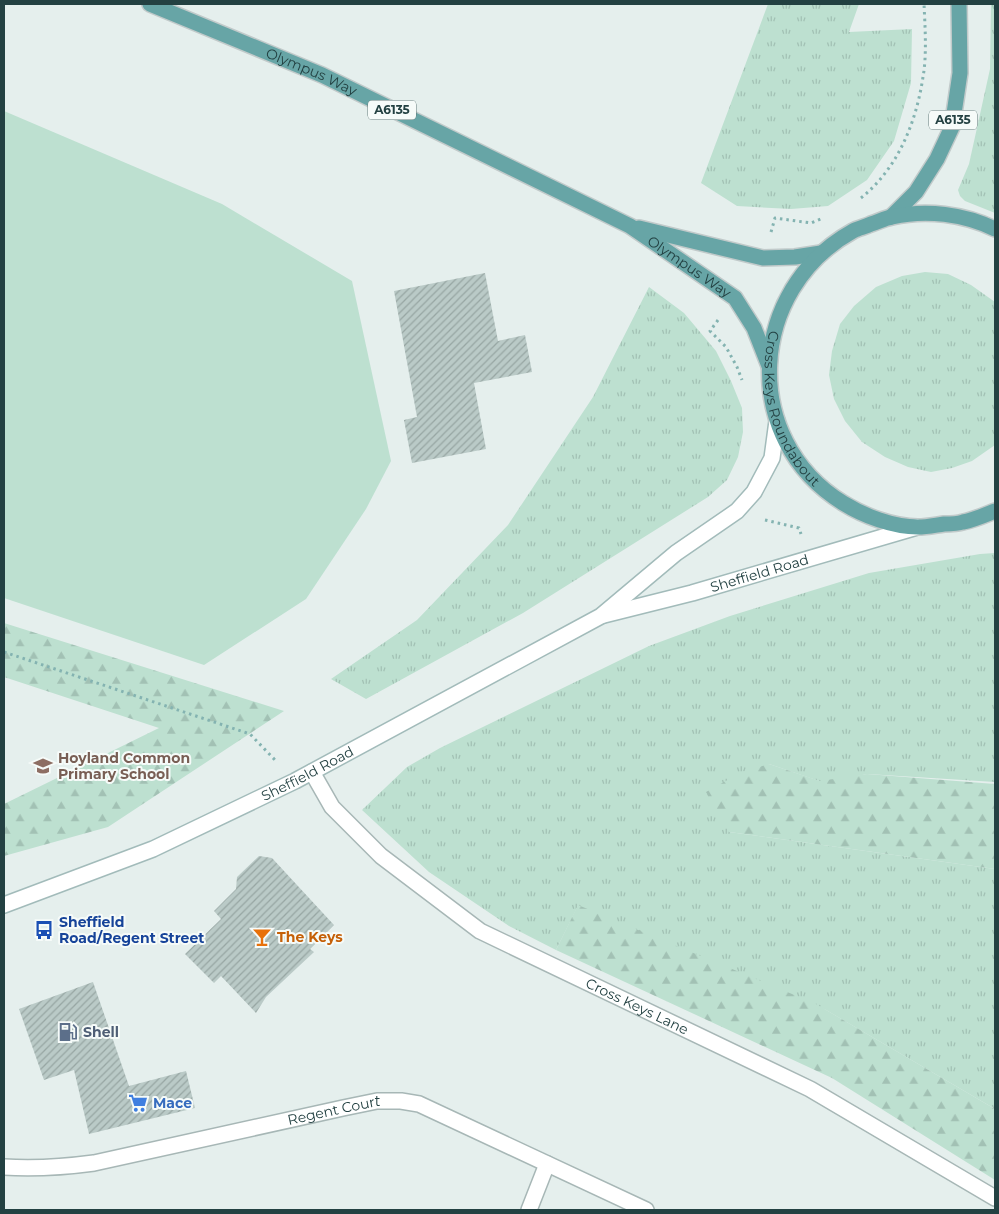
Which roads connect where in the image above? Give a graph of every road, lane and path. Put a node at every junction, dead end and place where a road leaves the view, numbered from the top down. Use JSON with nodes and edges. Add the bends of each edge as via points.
{"nodes":[{"id":1,"x":150,"y":4,"type":"edge"},
{"id":2,"x":959,"y":4,"type":"edge"},
{"id":3,"x":168,"y":7,"type":"edge"},
{"id":4,"x":891,"y":217,"type":"junction"},
{"id":5,"x":630,"y":226,"type":"junction"},
{"id":6,"x":995,"y":229,"type":"edge"},
{"id":7,"x":821,"y":254,"type":"junction"},
{"id":8,"x":769,"y":366,"type":"junction"},
{"id":9,"x":777,"y":421,"type":"junction"},
{"id":10,"x":742,"y":505,"type":"junction"},
{"id":11,"x":995,"y":511,"type":"edge"},
{"id":12,"x":917,"y":527,"type":"junction"},
{"id":13,"x":808,"y":559,"type":"junction"},
{"id":14,"x":600,"y":616,"type":"junction"},
{"id":15,"x":4,"y":652,"type":"edge"},
{"id":16,"x":312,"y":772,"type":"junction"},
{"id":17,"x":295,"y":781,"type":"junction"},
{"id":18,"x":4,"y":905,"type":"edge"},
{"id":19,"x":547,"y":1164,"type":"junction"},
{"id":20,"x":4,"y":1167,"type":"edge"},
{"id":21,"x":995,"y":1198,"type":"edge"},
{"id":22,"x":529,"y":1210,"type":"edge"},
{"id":23,"x":646,"y":1210,"type":"edge"}],
"edges":[{"from":1,"to":3,"type":"main road","name":"Olympus Way","number":"A6135"},
{"from":2,"to":4,"type":"main road","number":"A6135","via":[[960,73],[952,127],[916,192]]},
{"from":3,"to":5,"type":"main road","name":"Olympus Way","number":"A6135","via":[[322,75]]},
{"from":4,"to":6,"type":"main road","name":"Cross Keys Roundabout","via":[[943,214]]},
{"from":4,"to":7,"type":"main road","name":"Cross Keys Roundabout","via":[[854,231]]},
{"from":5,"to":7,"type":"main road","name":"Olympus Way","number":"A6135","via":[[763,258]]},
{"from":5,"to":8,"type":"main road","name":"Olympus Way","number":"A6135","via":[[735,298],[754,328]]},
{"from":7,"to":8,"type":"main road","name":"Cross Keys Roundabout","via":[[800,277],[783,305],[773,335]]},
{"from":8,"to":9,"type":"main road","name":"Cross Keys Roundabout"},
{"from":9,"to":10,"type":"street","name":"Sheffield Road","via":[[772,458],[754,492]]},
{"from":9,"to":12,"type":"main road","name":"Cross Keys Roundabout","via":[[795,456],[831,496],[872,517]]},
{"from":10,"to":13,"type":"path","via":[[767,521],[799,528]]},
{"from":10,"to":14,"type":"street","name":"Sheffield Road","via":[[676,553]]},
{"from":11,"to":12,"type":"main road","name":"Cross Keys Roundabout","via":[[962,522]]},
{"from":12,"to":13,"type":"street","name":"Sheffield Road"},
{"from":13,"to":14,"type":"street","name":"Sheffield Road"},
{"from":14,"to":16,"type":"street","name":"Sheffield Road"},
{"from":15,"to":17,"type":"path","via":[[250,734]]},
{"from":16,"to":17,"type":"street","name":"Sheffield Road"},
{"from":16,"to":21,"type":"street","name":"Cross Keys Lane","via":[[332,807],[380,856],[480,931],[810,1089]]},
{"from":17,"to":18,"type":"street","name":"Sheffield Road","via":[[153,849]]},
{"from":19,"to":20,"type":"street","name":"Regent Court","via":[[419,1104],[393,1101],[343,1108],[94,1163],[33,1169]]},
{"from":19,"to":22,"type":"street"},
{"from":19,"to":23,"type":"street","name":"Regent Court"}]}
